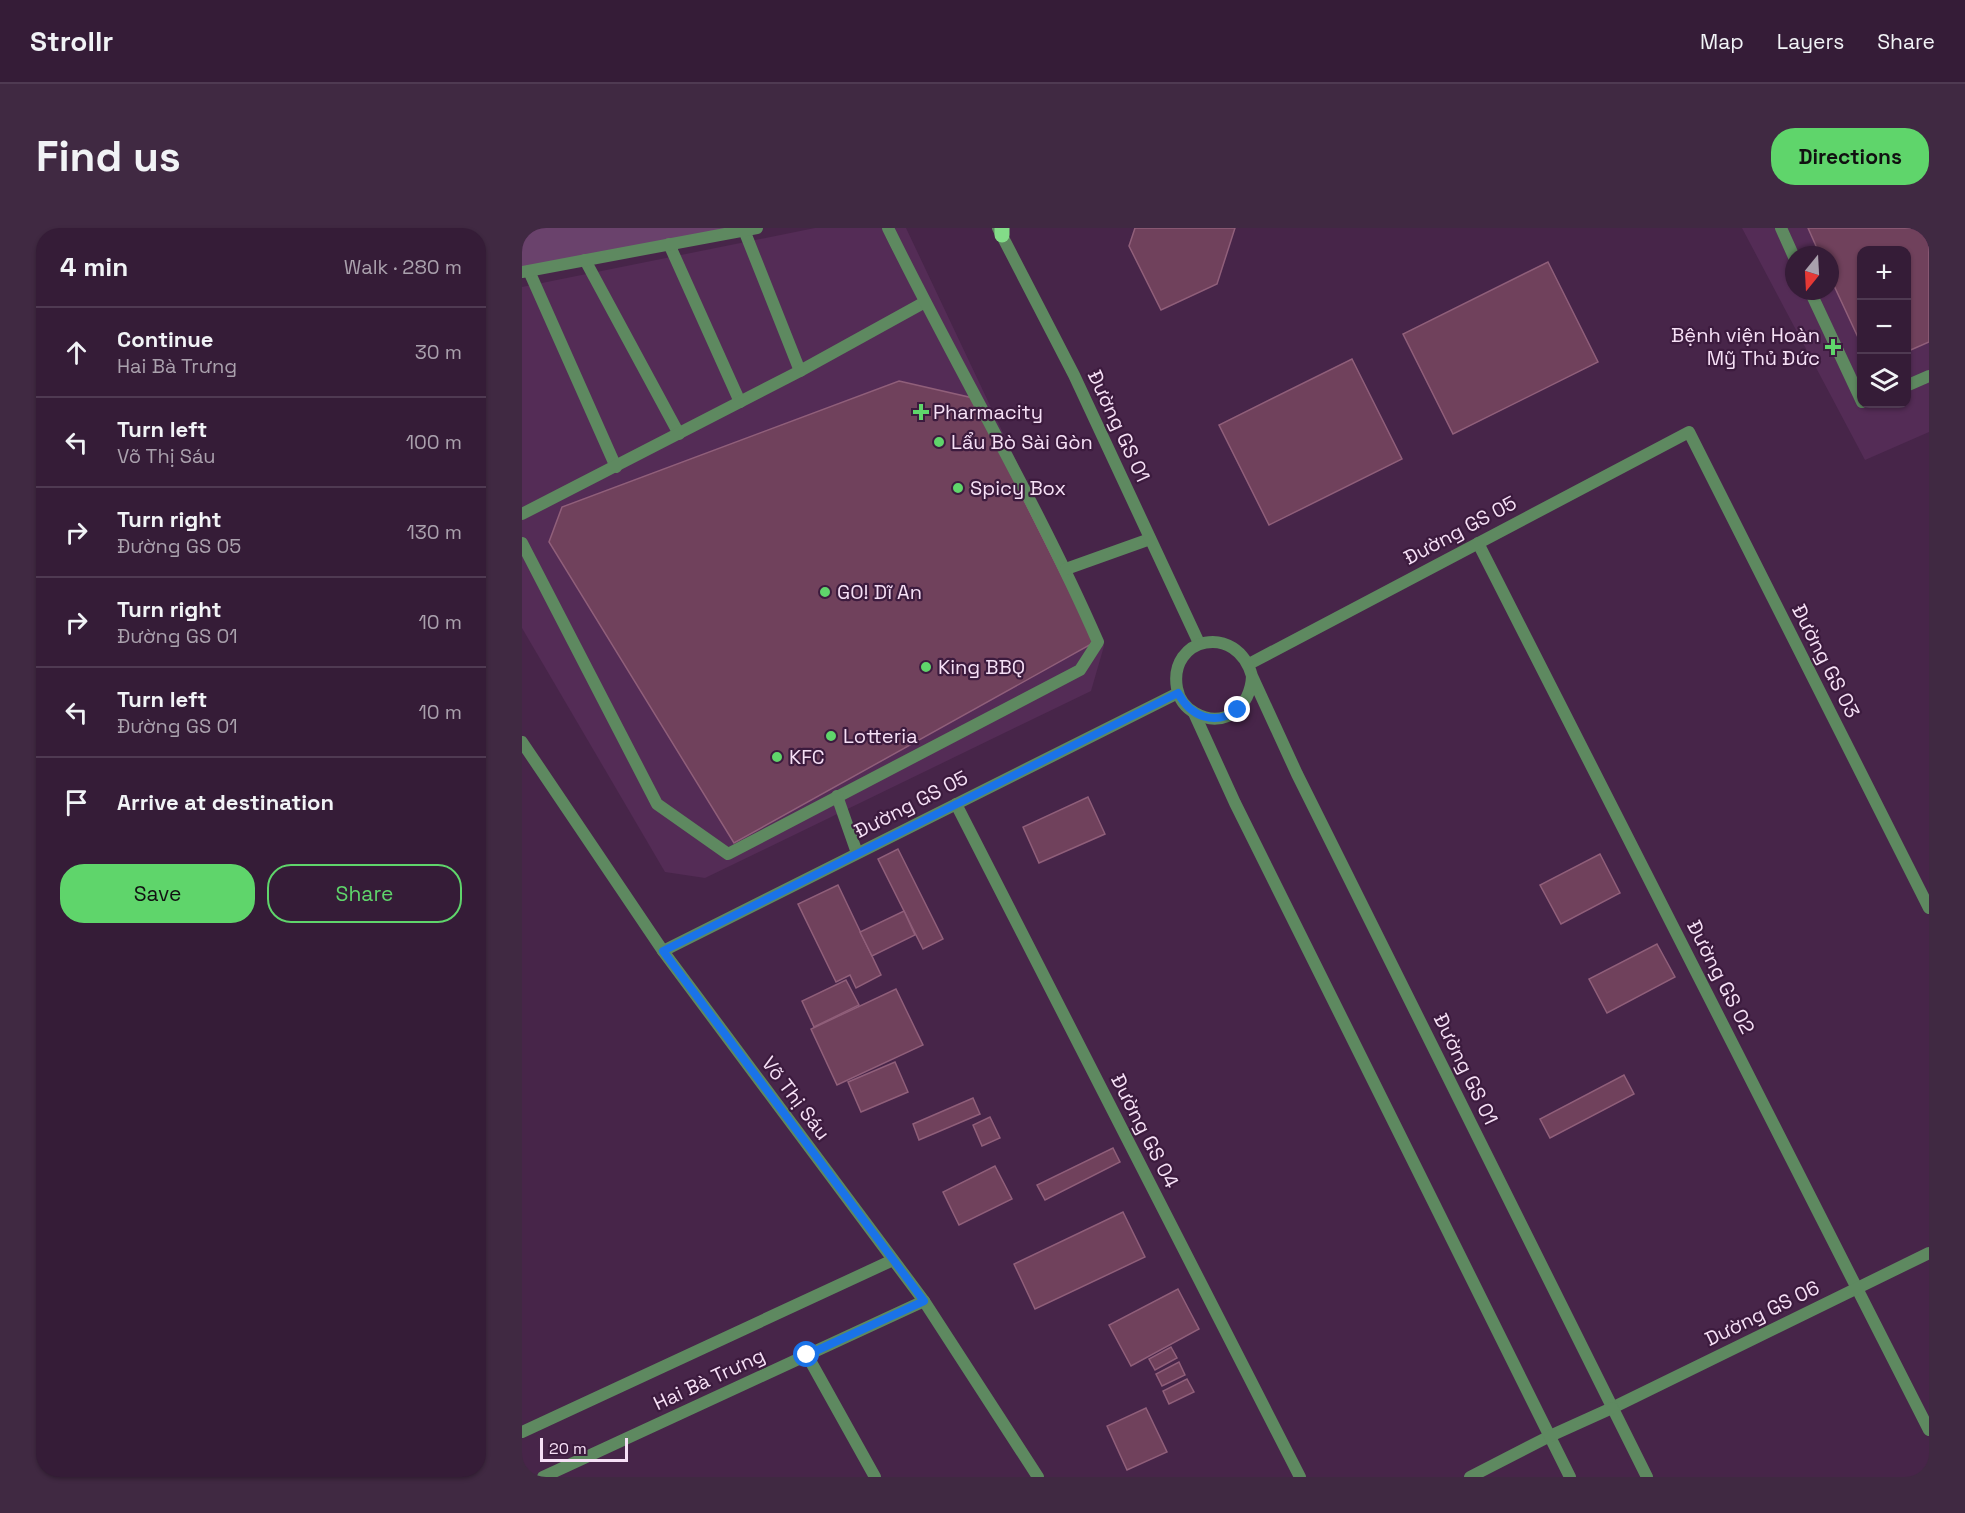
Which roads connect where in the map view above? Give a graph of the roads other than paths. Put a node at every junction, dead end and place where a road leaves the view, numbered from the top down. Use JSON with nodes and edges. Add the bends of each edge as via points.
{"nodes":[{"id":1,"x":888,"y":228,"type":"edge"},
{"id":2,"x":1781,"y":228,"type":"edge"},
{"id":3,"x":750,"y":229,"type":"edge"},
{"id":4,"x":1000,"y":230,"type":"edge"},
{"id":5,"x":669,"y":244,"type":"junction"},
{"id":6,"x":1789,"y":246,"type":"edge"},
{"id":7,"x":585,"y":260,"type":"junction"},
{"id":8,"x":526,"y":271,"type":"edge"},
{"id":9,"x":1814,"y":300,"type":"edge"},
{"id":10,"x":925,"y":302,"type":"junction"},
{"id":11,"x":800,"y":371,"type":"junction"},
{"id":12,"x":1929,"y":376,"type":"edge"},
{"id":13,"x":1911,"y":384,"type":"edge"},
{"id":14,"x":1857,"y":392,"type":"edge"},
{"id":15,"x":740,"y":402,"type":"junction"},
{"id":16,"x":1689,"y":432,"type":"joint"},
{"id":17,"x":679,"y":434,"type":"junction"},
{"id":18,"x":616,"y":467,"type":"junction"},
{"id":19,"x":522,"y":514,"type":"edge"},
{"id":20,"x":1150,"y":539,"type":"junction"},
{"id":21,"x":522,"y":543,"type":"edge"},
{"id":22,"x":1478,"y":543,"type":"junction"},
{"id":23,"x":1066,"y":569,"type":"junction"},
{"id":24,"x":1199,"y":643,"type":"junction"},
{"id":25,"x":1251,"y":670,"type":"junction"},
{"id":26,"x":1178,"y":693,"type":"junction"},
{"id":27,"x":1194,"y":713,"type":"junction"},
{"id":28,"x":522,"y":742,"type":"edge"},
{"id":29,"x":837,"y":796,"type":"junction"},
{"id":30,"x":956,"y":804,"type":"junction"},
{"id":31,"x":857,"y":853,"type":"junction"},
{"id":32,"x":1929,"y":908,"type":"edge"},
{"id":33,"x":663,"y":951,"type":"junction"},
{"id":34,"x":1929,"y":1253,"type":"edge"},
{"id":35,"x":893,"y":1260,"type":"junction"},
{"id":36,"x":1858,"y":1288,"type":"junction"},
{"id":37,"x":924,"y":1301,"type":"junction"},
{"id":38,"x":807,"y":1355,"type":"junction"},
{"id":39,"x":1612,"y":1408,"type":"junction"},
{"id":40,"x":1929,"y":1430,"type":"edge"},
{"id":41,"x":522,"y":1432,"type":"edge"},
{"id":42,"x":1550,"y":1436,"type":"junction"},
{"id":43,"x":543,"y":1477,"type":"edge"},
{"id":44,"x":875,"y":1477,"type":"edge"},
{"id":45,"x":1038,"y":1477,"type":"edge"},
{"id":46,"x":1300,"y":1477,"type":"edge"},
{"id":47,"x":1470,"y":1477,"type":"edge"},
{"id":48,"x":1570,"y":1477,"type":"edge"},
{"id":49,"x":1647,"y":1477,"type":"edge"}],
"edges":[{"from":1,"to":10,"type":"street"},
{"from":2,"to":6,"type":"street"},
{"from":3,"to":5,"type":"street"},
{"from":3,"to":11,"type":"street"},
{"from":4,"to":20,"type":"street","name":"Đường GS 01","via":[[1074,375]]},
{"from":5,"to":7,"type":"street"},
{"from":5,"to":15,"type":"street"},
{"from":7,"to":8,"type":"street"},
{"from":7,"to":17,"type":"street"},
{"from":8,"to":18,"type":"street"},
{"from":9,"to":14,"type":"street"},
{"from":10,"to":11,"type":"street"},
{"from":10,"to":23,"type":"street"},
{"from":11,"to":15,"type":"street"},
{"from":12,"to":13,"type":"street"},
{"from":15,"to":17,"type":"street"},
{"from":16,"to":22,"type":"street","name":"Đường GS 05"},
{"from":16,"to":32,"type":"street","name":"Đường GS 03"},
{"from":17,"to":18,"type":"street"},
{"from":18,"to":19,"type":"street"},
{"from":20,"to":23,"type":"street"},
{"from":20,"to":24,"type":"street","name":"Đường GS 01"},
{"from":21,"to":29,"type":"street","via":[[657,804],[728,854]]},
{"from":22,"to":25,"type":"street","name":"Đường GS 05"},
{"from":22,"to":36,"type":"street","name":"Đường GS 02"},
{"from":23,"to":29,"type":"street","via":[[1098,642],[1080,670]]},
{"from":24,"to":25,"type":"street","name":"Đường GS 01","via":[[1223,643],[1236,648]]},
{"from":24,"to":26,"type":"street","via":[[1178,666]]},
{"from":25,"to":27,"type":"street","via":[[1252,688],[1247,700],[1230,715],[1206,718]]},
{"from":25,"to":39,"type":"street","name":"Đường GS 01","via":[[1303,784]]},
{"from":26,"to":27,"type":"street"},
{"from":26,"to":30,"type":"street","name":"Đường GS 05"},
{"from":27,"to":42,"type":"street"},
{"from":28,"to":33,"type":"street","name":"Võ Thị Sáu"},
{"from":29,"to":31,"type":"street"},
{"from":30,"to":31,"type":"street","name":"Đường GS 05"},
{"from":30,"to":46,"type":"street","name":"Đường GS 04"},
{"from":31,"to":33,"type":"street","name":"Đường GS 05"},
{"from":33,"to":35,"type":"street","name":"Võ Thị Sáu"},
{"from":34,"to":36,"type":"street","name":"Dường GS 06"},
{"from":35,"to":37,"type":"street","name":"Võ Thị Sáu"},
{"from":35,"to":41,"type":"street","name":"Hai Bà Trưng"},
{"from":36,"to":39,"type":"street","name":"Dường GS 06"},
{"from":36,"to":40,"type":"street","name":"Đường GS 02"},
{"from":37,"to":38,"type":"street","name":"Hai Bà Trưng"},
{"from":37,"to":45,"type":"street","name":"Võ Thị Sáu"},
{"from":38,"to":43,"type":"street","name":"Hai Bà Trưng"},
{"from":38,"to":44,"type":"street"},
{"from":39,"to":42,"type":"street","name":"Dường GS 06"},
{"from":39,"to":49,"type":"street","name":"Đường GS 01"},
{"from":42,"to":47,"type":"street","name":"Dường GS 06"},
{"from":42,"to":48,"type":"street"}]}
